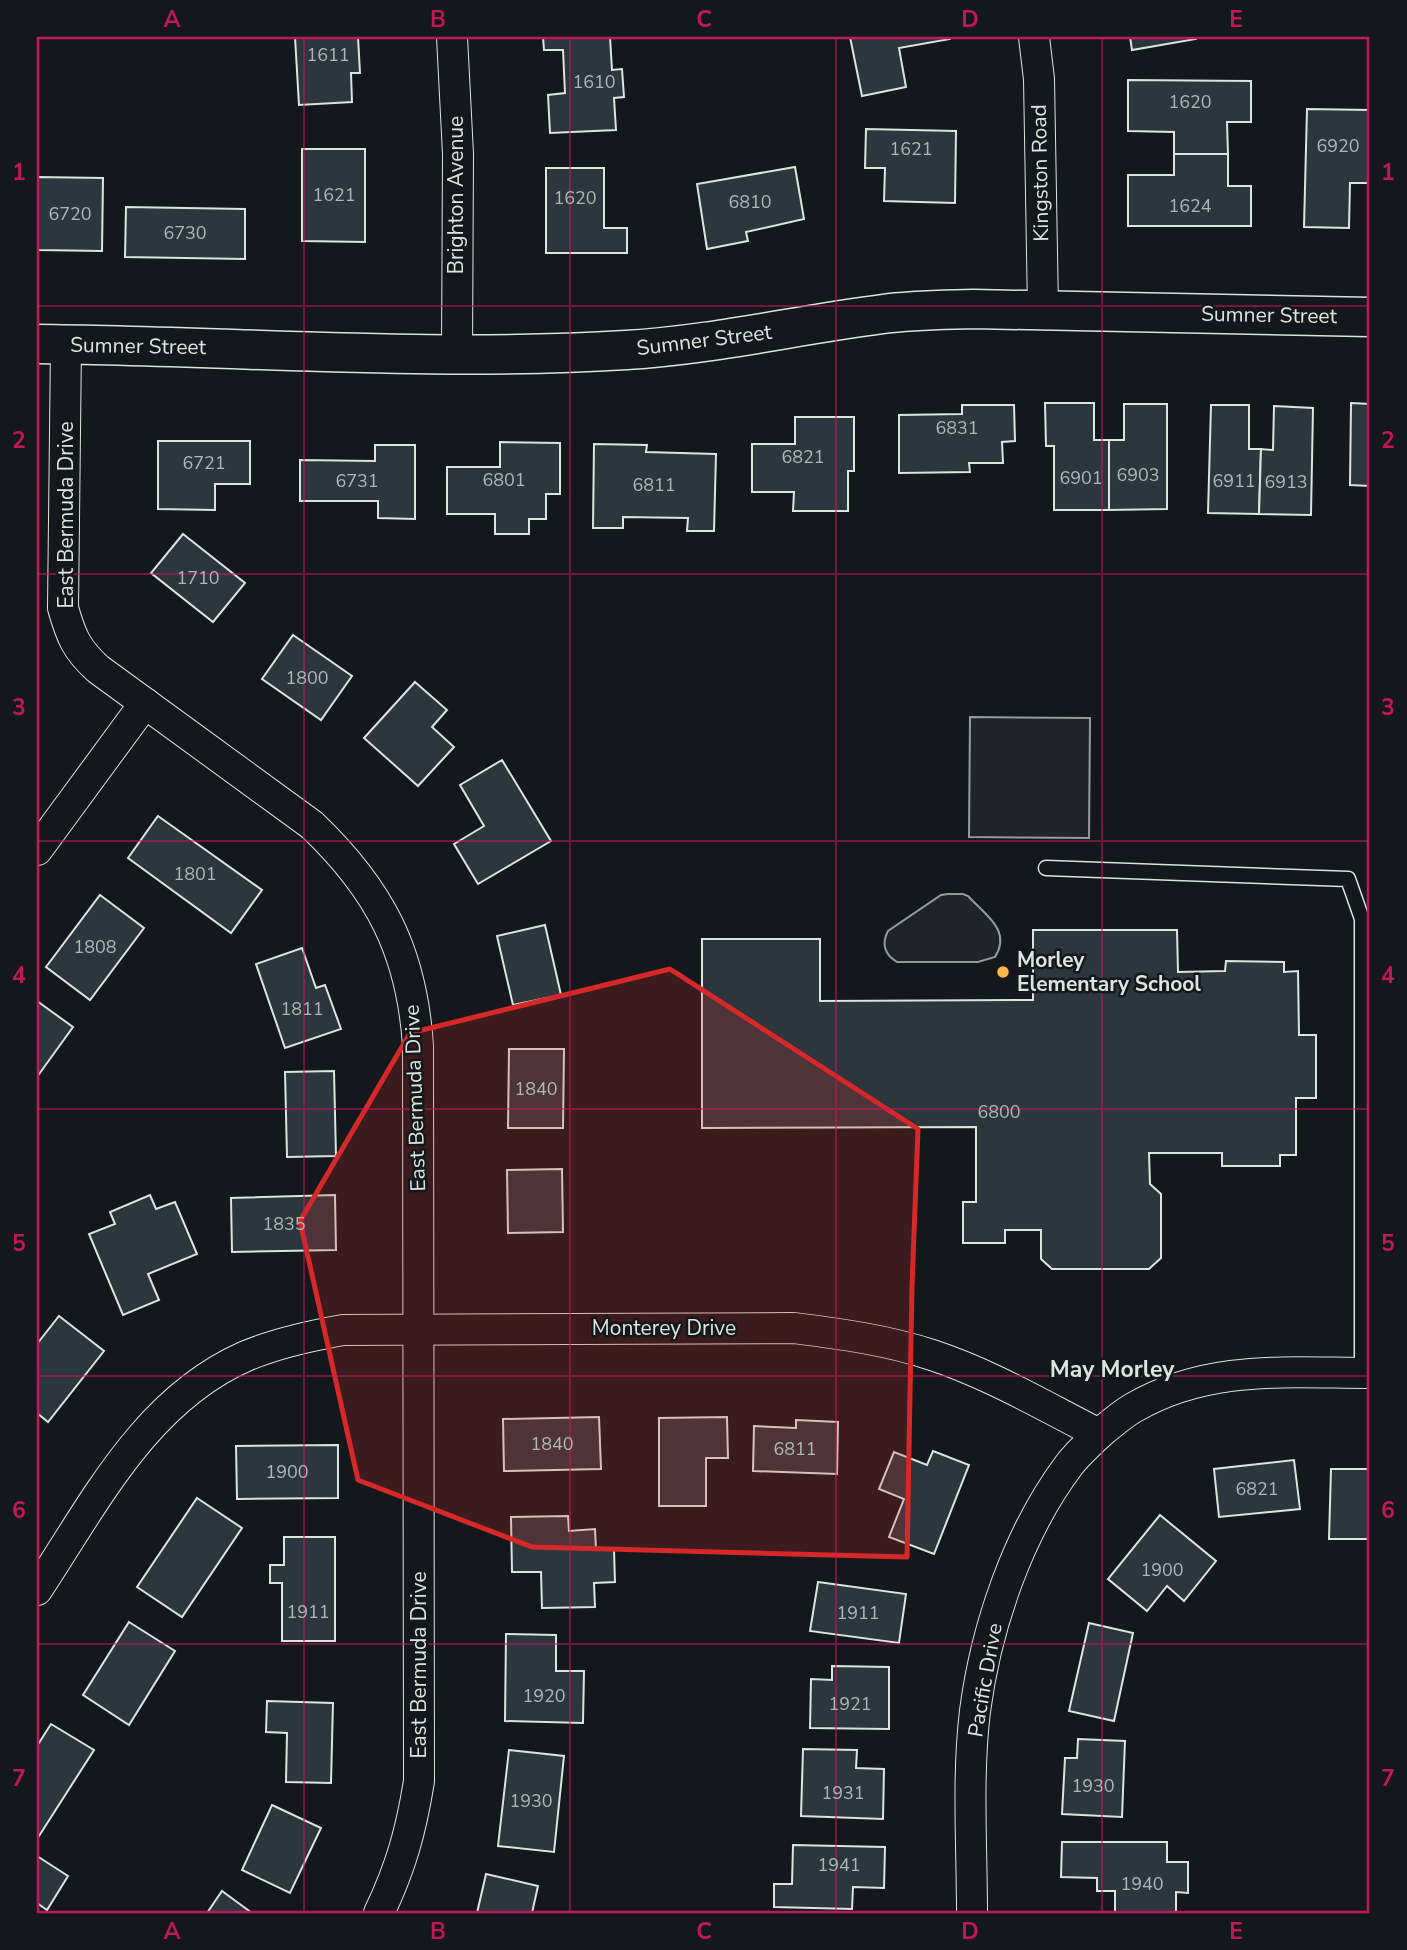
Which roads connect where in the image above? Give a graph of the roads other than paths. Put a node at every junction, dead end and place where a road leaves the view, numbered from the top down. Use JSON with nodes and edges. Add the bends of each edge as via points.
{"nodes":[{"id":1,"x":452,"y":37,"type":"edge"},
{"id":2,"x":1034,"y":37,"type":"edge"},
{"id":3,"x":1043,"y":310,"type":"junction"},
{"id":4,"x":1370,"y":317,"type":"edge"},
{"id":5,"x":52,"y":344,"type":"edge"},
{"id":6,"x":457,"y":353,"type":"junction"},
{"id":7,"x":145,"y":704,"type":"junction"},
{"id":8,"x":37,"y":850,"type":"edge"},
{"id":9,"x":1046,"y":869,"type":"dead end"},
{"id":10,"x":419,"y":1328,"type":"junction"},
{"id":11,"x":1366,"y":1373,"type":"edge"},
{"id":12,"x":1098,"y":1434,"type":"junction"},
{"id":13,"x":37,"y":1590,"type":"edge"},
{"id":14,"x":379,"y":1913,"type":"edge"},
{"id":15,"x":972,"y":1913,"type":"edge"}],
"edges":[{"from":1,"to":6,"type":"street","name":"Brighton Avenue","via":[[458,154]]},
{"from":2,"to":3,"type":"street","name":"Kingston Road","via":[[1039,79]]},
{"from":3,"to":4,"type":"street","name":"Sumner Street"},
{"from":3,"to":6,"type":"street","name":"Sumner Street","via":[[882,314],[629,350]]},
{"from":5,"to":6,"type":"street","name":"Sumner Street"},
{"from":5,"to":7,"type":"street","name":"East Bermuda Drive","via":[[63,608],[71,637],[83,655]]},
{"from":7,"to":8,"type":"street"},
{"from":7,"to":10,"type":"street","name":"East Bermuda Drive","via":[[313,825],[343,854],[374,896],[394,934],[408,973],[418,1046]]},
{"from":9,"to":11,"type":"lane","via":[[1348,879],[1362,919]]},
{"from":10,"to":12,"type":"street","name":"Monterey Drive","via":[[794,1328],[865,1337],[933,1355],[989,1378]]},
{"from":10,"to":13,"type":"street","name":"Monterey Drive","via":[[343,1330],[292,1339],[244,1357],[200,1383],[160,1415],[126,1454]]},
{"from":10,"to":14,"type":"street","name":"East Bermuda Drive","via":[[419,1781],[412,1829],[397,1877]]},
{"from":11,"to":12,"type":"street","via":[[1250,1372],[1209,1378],[1132,1408]]},
{"from":12,"to":15,"type":"street","name":"Pacific Drive","via":[[1047,1497],[1011,1572],[988,1640],[975,1712]]}]}
